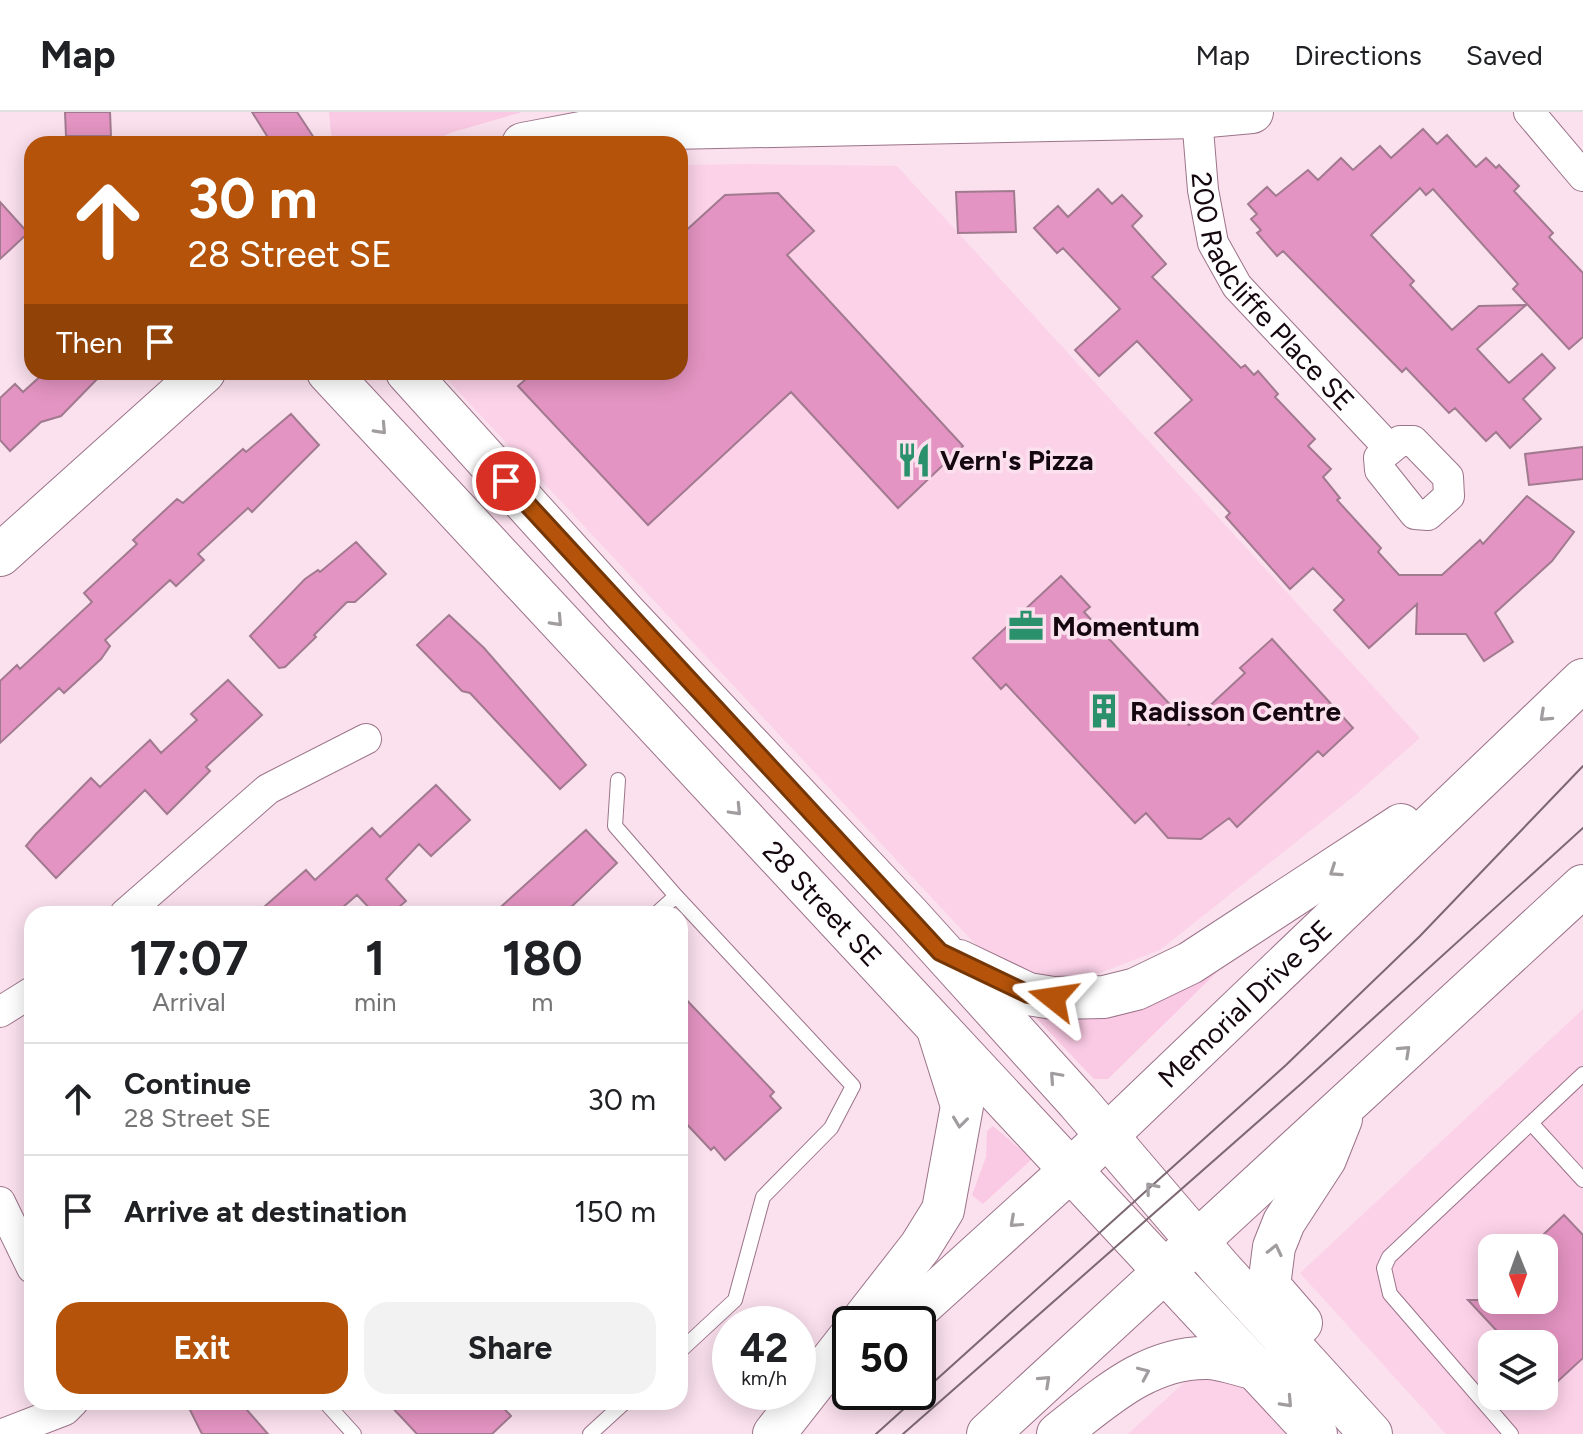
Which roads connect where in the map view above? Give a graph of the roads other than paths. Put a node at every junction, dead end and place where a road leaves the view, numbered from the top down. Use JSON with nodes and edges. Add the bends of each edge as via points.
{"nodes":[{"id":1,"x":1252,"y":112,"type":"edge"},
{"id":2,"x":1529,"y":112,"type":"edge"},
{"id":3,"x":1197,"y":117,"type":"junction"},
{"id":4,"x":565,"y":136,"type":"edge"},
{"id":5,"x":1583,"y":176,"type":"edge"},
{"id":6,"x":195,"y":380,"type":"edge"},
{"id":7,"x":335,"y":380,"type":"edge"},
{"id":8,"x":414,"y":380,"type":"edge"},
{"id":9,"x":1388,"y":447,"type":"dead end"},
{"id":10,"x":0,"y":555,"type":"edge"},
{"id":11,"x":1583,"y":680,"type":"edge"},
{"id":12,"x":366,"y":739,"type":"dead end"},
{"id":13,"x":618,"y":780,"type":"dead end"},
{"id":14,"x":1471,"y":785,"type":"junction"},
{"id":15,"x":1583,"y":886,"type":"edge"},
{"id":16,"x":676,"y":896,"type":"junction"},
{"id":17,"x":134,"y":906,"type":"edge"},
{"id":18,"x":665,"y":906,"type":"edge"},
{"id":19,"x":685,"y":906,"type":"edge"},
{"id":20,"x":688,"y":909,"type":"edge"},
{"id":21,"x":940,"y":952,"type":"junction"},
{"id":22,"x":24,"y":997,"type":"edge"},
{"id":23,"x":0,"y":1012,"type":"edge"},
{"id":24,"x":935,"y":1020,"type":"junction"},
{"id":25,"x":1583,"y":1074,"type":"edge"},
{"id":26,"x":1348,"y":1104,"type":"junction"},
{"id":27,"x":1531,"y":1123,"type":"junction"},
{"id":28,"x":1107,"y":1136,"type":"junction"},
{"id":29,"x":1072,"y":1169,"type":"junction"},
{"id":30,"x":1583,"y":1180,"type":"edge"},
{"id":31,"x":0,"y":1202,"type":"edge"},
{"id":32,"x":1196,"y":1240,"type":"junction"},
{"id":33,"x":24,"y":1252,"type":"edge"},
{"id":34,"x":1165,"y":1269,"type":"junction"},
{"id":35,"x":874,"y":1306,"type":"edge"},
{"id":36,"x":921,"y":1306,"type":"edge"},
{"id":37,"x":688,"y":1344,"type":"edge"},
{"id":38,"x":832,"y":1361,"type":"edge"},
{"id":39,"x":1257,"y":1369,"type":"junction"},
{"id":40,"x":832,"y":1386,"type":"edge"},
{"id":41,"x":65,"y":1410,"type":"edge"},
{"id":42,"x":332,"y":1410,"type":"edge"},
{"id":43,"x":616,"y":1410,"type":"edge"},
{"id":44,"x":3,"y":1434,"type":"edge"},
{"id":45,"x":354,"y":1434,"type":"edge"},
{"id":46,"x":590,"y":1434,"type":"edge"},
{"id":47,"x":776,"y":1434,"type":"edge"},
{"id":48,"x":988,"y":1434,"type":"edge"},
{"id":49,"x":1058,"y":1434,"type":"edge"},
{"id":50,"x":1316,"y":1434,"type":"edge"},
{"id":51,"x":1371,"y":1434,"type":"edge"},
{"id":52,"x":1511,"y":1434,"type":"edge"}],
"edges":[{"from":1,"to":3,"type":"street"},
{"from":2,"to":5,"type":"street"},
{"from":3,"to":4,"type":"street","via":[[625,129]]},
{"from":3,"to":9,"type":"street","name":"200 Radcliffe Place SE","via":[[1213,243],[1237,286]]},
{"from":6,"to":10,"type":"street"},
{"from":7,"to":24,"type":"street","name":"28 Street SE","one_way":true},
{"from":8,"to":21,"type":"street","name":"28 Street SE"},
{"from":11,"to":14,"type":"street","name":"Memorial Drive SE","one_way":true},
{"from":12,"to":17,"type":"street","via":[[268,789]]},
{"from":13,"to":16,"type":"lane","via":[[615,826]]},
{"from":14,"to":21,"type":"street","one_way":true,"via":[[1440,797],[1190,963],[1136,989],[1079,999],[1028,994]]},
{"from":14,"to":28,"type":"street","name":"Memorial Drive SE"},
{"from":26,"to":15,"type":"street","one_way":true},
{"from":16,"to":18,"type":"lane"},
{"from":16,"to":19,"type":"lane"},
{"from":20,"to":37,"type":"lane","via":[[853,1086],[831,1128],[763,1197],[735,1300]]},
{"from":28,"to":21,"type":"street","name":"28 Street SE","one_way":true},
{"from":22,"to":23,"type":"street"},
{"from":24,"to":29,"type":"street","name":"28 Street SE"},
{"from":24,"to":35,"type":"street","one_way":true,"via":[[962,1106],[943,1210]]},
{"from":25,"to":27,"type":"lane"},
{"from":26,"to":32,"type":"street"},
{"from":51,"to":26,"type":"street","one_way":true,"via":[[1359,1393],[1269,1286],[1274,1247],[1284,1222],[1325,1159]]},
{"from":27,"to":30,"type":"lane"},
{"from":27,"to":52,"type":"lane","via":[[1389,1257],[1384,1268],[1390,1294]]},
{"from":28,"to":29,"type":"street","name":"Memorial Drive SE"},
{"from":32,"to":28,"type":"street","name":"28 Street SE","one_way":true},
{"from":29,"to":34,"type":"street","name":"28 Street SE"},
{"from":29,"to":36,"type":"street","name":"Memorial Drive SE","one_way":true},
{"from":31,"to":33,"type":"street"},
{"from":32,"to":34,"type":"street"},
{"from":32,"to":51,"type":"street","name":"28 Street SE"},
{"from":34,"to":39,"type":"street","name":"28 Street SE"},
{"from":48,"to":34,"type":"street","one_way":true},
{"from":38,"to":47,"type":"street"},
{"from":49,"to":39,"type":"street","one_way":true,"via":[[1124,1383],[1173,1360],[1211,1358]]},
{"from":39,"to":50,"type":"street","name":"28 Street SE","one_way":true},
{"from":40,"to":47,"type":"street"},
{"from":41,"to":44,"type":"street"},
{"from":42,"to":45,"type":"lane"},
{"from":43,"to":46,"type":"lane"}]}
